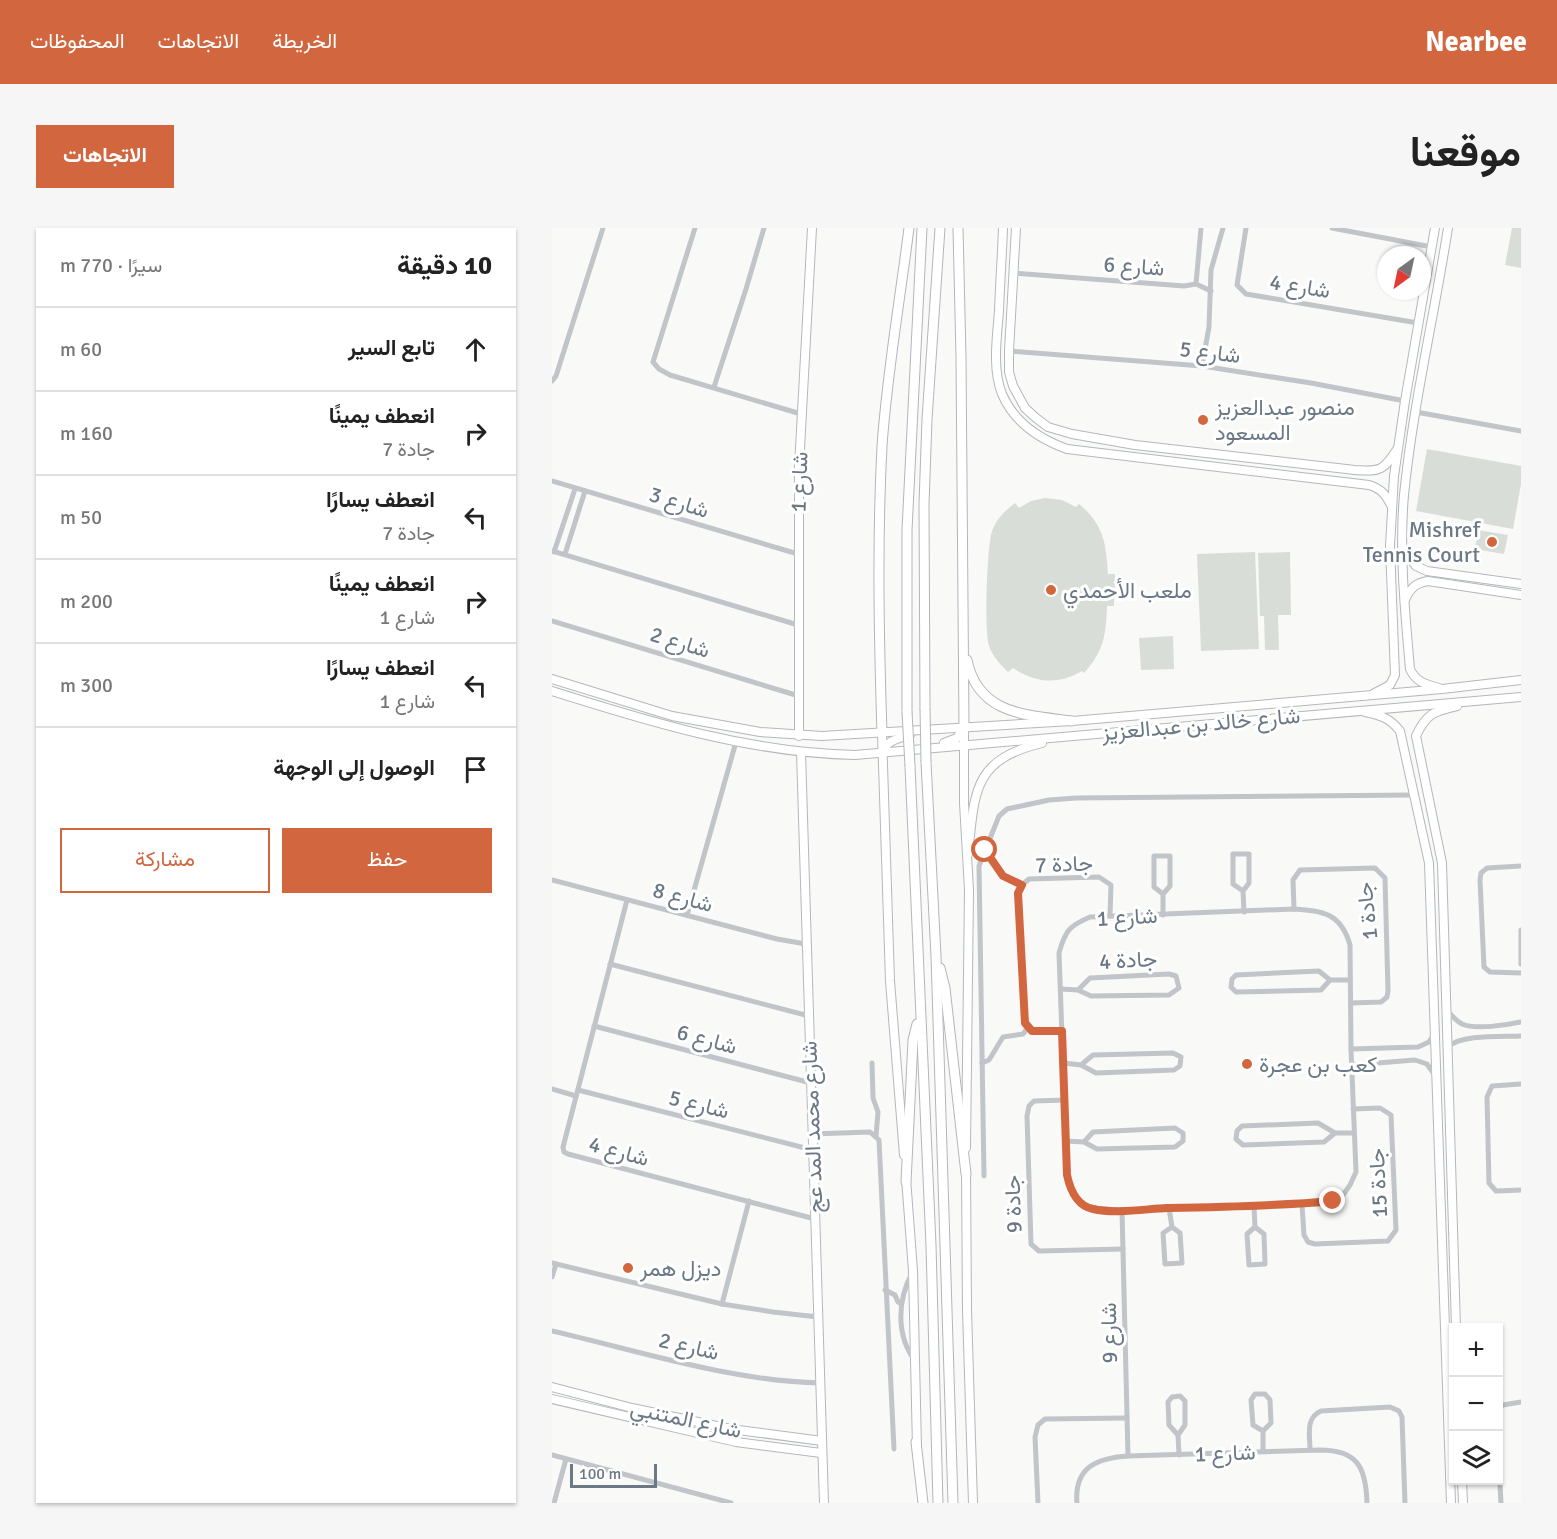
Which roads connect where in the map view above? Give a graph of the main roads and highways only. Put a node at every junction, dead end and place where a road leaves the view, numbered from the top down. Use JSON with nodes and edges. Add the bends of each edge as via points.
{"nodes":[{"id":1,"x":909,"y":228,"type":"edge"},
{"id":2,"x":922,"y":228,"type":"edge"},
{"id":3,"x":940,"y":228,"type":"edge"},
{"id":4,"x":958,"y":228,"type":"edge"},
{"id":5,"x":963,"y":642,"type":"junction"},
{"id":6,"x":552,"y":679,"type":"edge"},
{"id":7,"x":1521,"y":680,"type":"edge"},
{"id":8,"x":552,"y":691,"type":"edge"},
{"id":9,"x":615,"y":697,"type":"junction"},
{"id":10,"x":1521,"y":697,"type":"edge"},
{"id":11,"x":611,"y":709,"type":"junction"},
{"id":12,"x":1191,"y":709,"type":"junction"},
{"id":13,"x":1072,"y":721,"type":"junction"},
{"id":14,"x":1194,"y":724,"type":"junction"},
{"id":15,"x":964,"y":727,"type":"junction"},
{"id":16,"x":931,"y":729,"type":"junction"},
{"id":17,"x":882,"y":734,"type":"junction"},
{"id":18,"x":1070,"y":736,"type":"junction"},
{"id":19,"x":903,"y":751,"type":"junction"},
{"id":20,"x":882,"y":753,"type":"junction"},
{"id":21,"x":968,"y":854,"type":"road end"},
{"id":22,"x":936,"y":956,"type":"junction"},
{"id":23,"x":919,"y":1012,"type":"junction"},
{"id":24,"x":966,"y":1174,"type":"road end"},
{"id":25,"x":906,"y":1182,"type":"road end"},
{"id":26,"x":916,"y":1442,"type":"road end"},
{"id":27,"x":923,"y":1503,"type":"edge"},
{"id":28,"x":938,"y":1503,"type":"edge"},
{"id":29,"x":953,"y":1503,"type":"edge"}],
"edges":[{"from":1,"to":17,"type":"highway","via":[[882,444]]},
{"from":2,"to":23,"type":"highway","bridge":true,"via":[[907,530],[907,712]]},
{"from":3,"to":22,"type":"highway","bridge":true,"via":[[924,504],[926,762]]},
{"from":4,"to":5,"type":"highway"},
{"from":5,"to":13,"type":"highway","via":[[970,673],[994,703],[1014,712]]},
{"from":5,"to":15,"type":"highway"},
{"from":6,"to":9,"type":"main road","name":"شارع خالد بن عبدالعزيز"},
{"from":7,"to":12,"type":"main road","name":"شارع خالد بن عبدالعزيز"},
{"from":8,"to":11,"type":"main road","name":"شارع خالد بن عبدالعزيز"},
{"from":9,"to":11,"type":"main road","via":[[617,704]]},
{"from":9,"to":17,"type":"main road","name":"شارع خالد بن عبدالعزيز","via":[[672,716],[760,732],[799,736]]},
{"from":10,"to":14,"type":"main road","name":"شارع خالد بن عبدالعزيز"},
{"from":11,"to":20,"type":"main road","name":"شارع خالد بن عبدالعزيز","via":[[736,742],[801,752]]},
{"from":12,"to":13,"type":"main road","name":"شارع خالد بن عبدالعزيز"},
{"from":12,"to":14,"type":"main road","via":[[1186,716]]},
{"from":13,"to":15,"type":"main road","name":"شارع خالد بن عبدالعزيز"},
{"from":14,"to":18,"type":"main road","name":"شارع خالد بن عبدالعزيز"},
{"from":15,"to":16,"type":"main road","name":"شارع خالد بن عبدالعزيز"},
{"from":15,"to":19,"type":"main road","via":[[953,741]]},
{"from":16,"to":17,"type":"main road","name":"شارع خالد بن عبدالعزيز"},
{"from":16,"to":20,"type":"main road","via":[[895,739]]},
{"from":18,"to":19,"type":"main road","name":"شارع خالد بن عبدالعزيز"},
{"from":18,"to":21,"type":"main road","via":[[1018,748],[996,762],[980,783],[974,800]]},
{"from":19,"to":20,"type":"main road","name":"شارع خالد بن عبدالعزيز"},
{"from":22,"to":24,"type":"highway","via":[[945,988]]},
{"from":22,"to":29,"type":"highway"},
{"from":23,"to":25,"type":"highway","via":[[913,1040]]},
{"from":23,"to":28,"type":"highway"},
{"from":26,"to":27,"type":"highway"}]}
